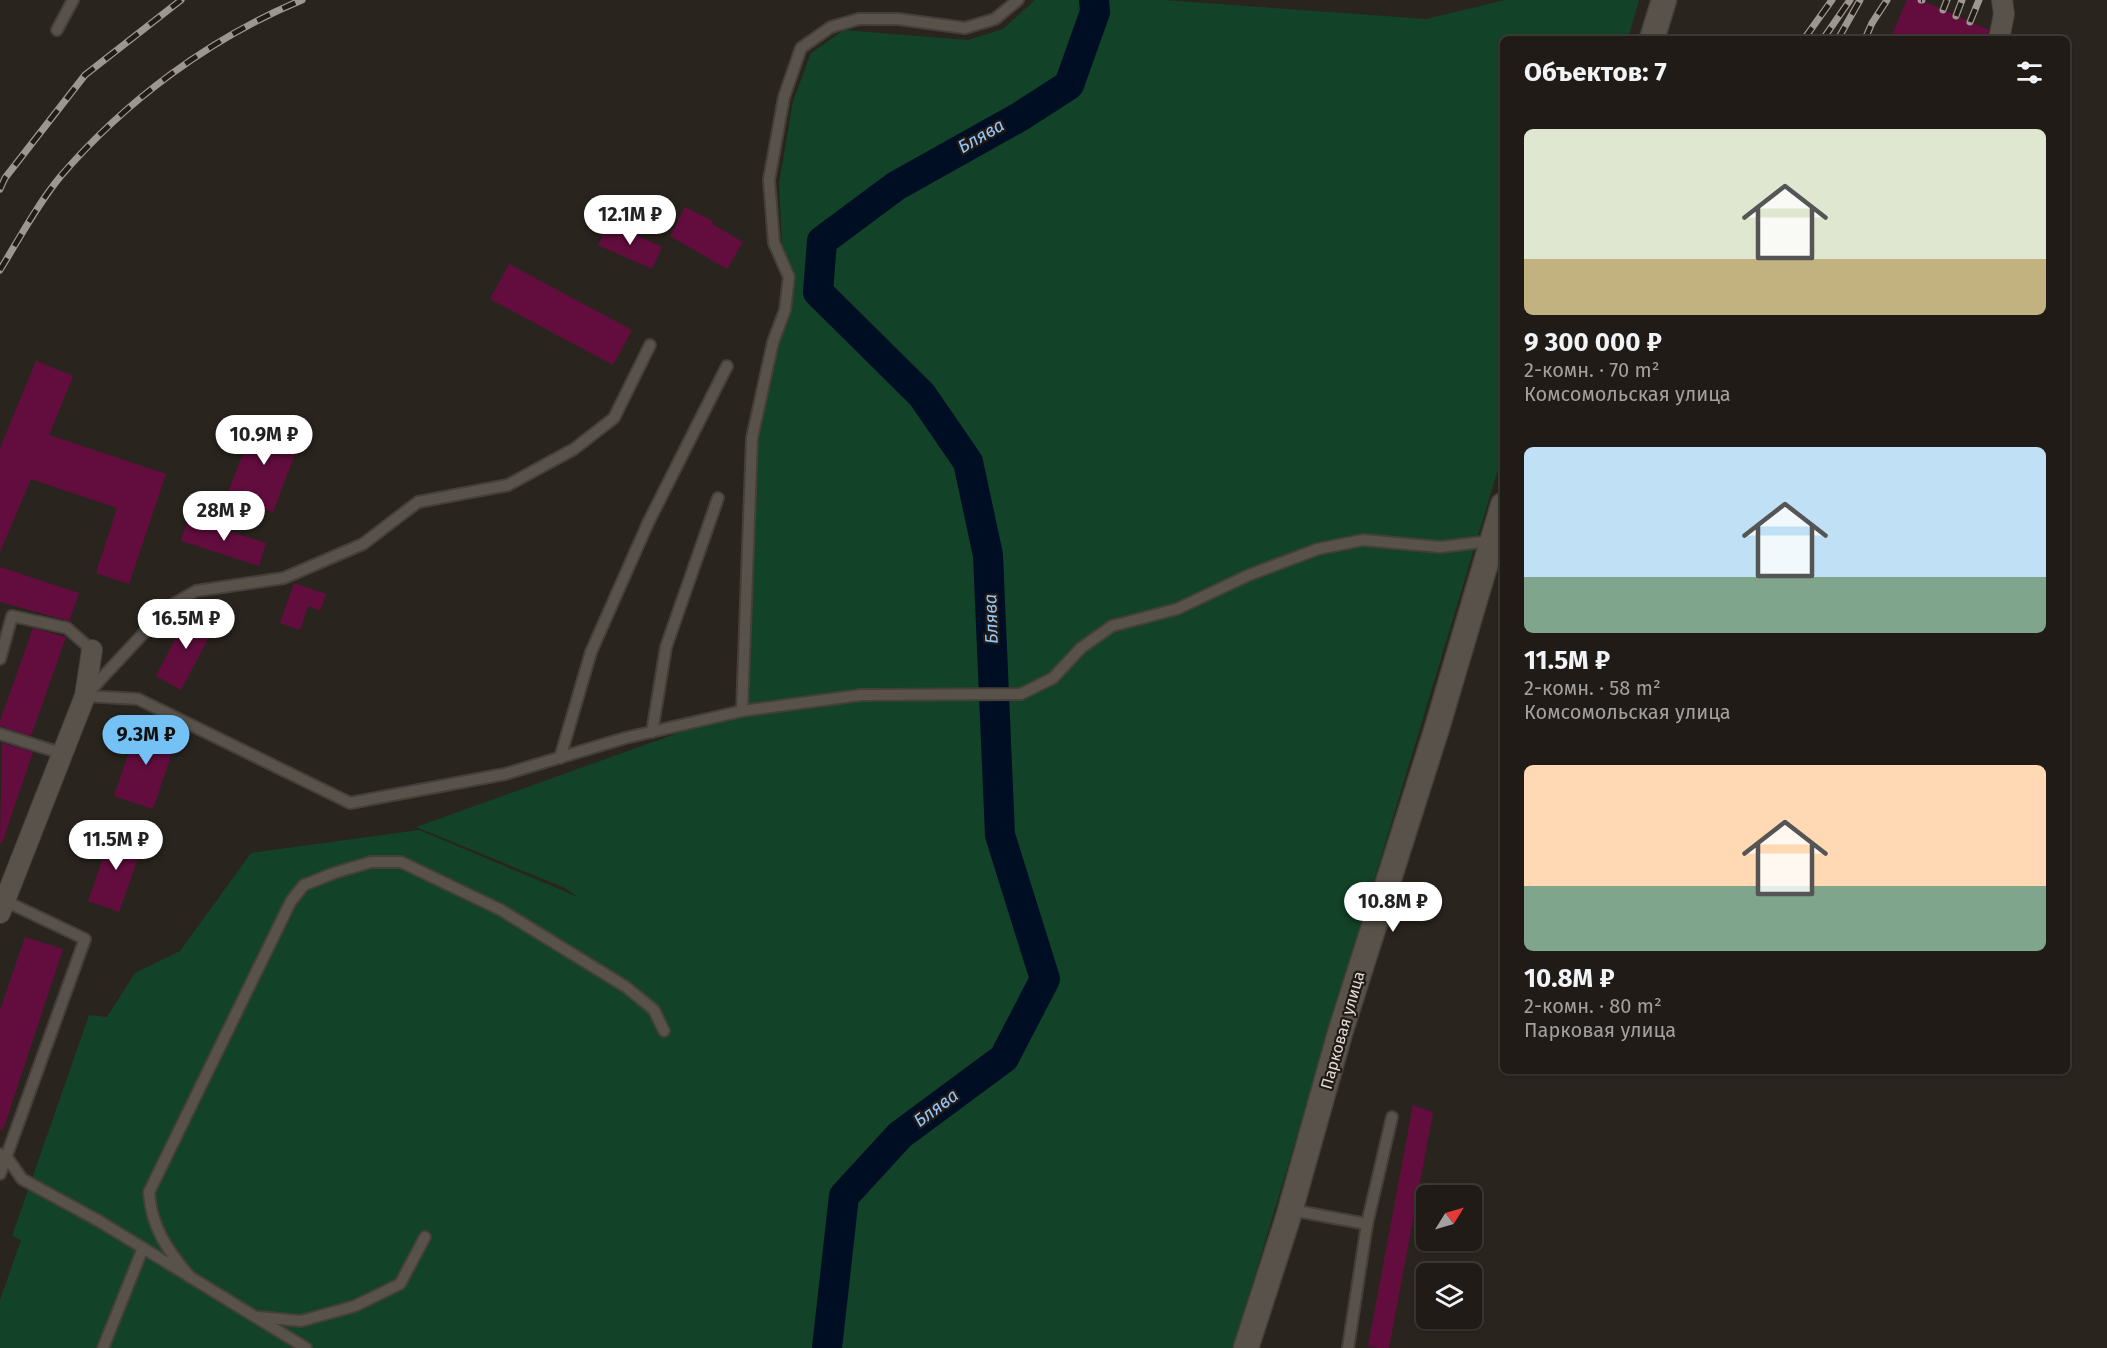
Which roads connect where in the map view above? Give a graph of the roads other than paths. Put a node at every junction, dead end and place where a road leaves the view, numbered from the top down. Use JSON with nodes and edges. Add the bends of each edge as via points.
{"nodes":[{"id":1,"x":73,"y":0,"type":"edge"},
{"id":2,"x":1018,"y":0,"type":"edge"},
{"id":3,"x":1664,"y":0,"type":"edge"},
{"id":4,"x":2002,"y":0,"type":"edge"},
{"id":5,"x":57,"y":30,"type":"dead end"},
{"id":6,"x":1653,"y":36,"type":"edge"},
{"id":7,"x":2000,"y":36,"type":"edge"},
{"id":8,"x":650,"y":345,"type":"dead end"},
{"id":9,"x":727,"y":366,"type":"dead end"},
{"id":10,"x":718,"y":498,"type":"dead end"},
{"id":11,"x":1500,"y":515,"type":"edge"},
{"id":12,"x":1492,"y":541,"type":"junction"},
{"id":13,"x":92,"y":650,"type":"joint"},
{"id":14,"x":0,"y":659,"type":"edge"},
{"id":15,"x":85,"y":696,"type":"junction"},
{"id":16,"x":742,"y":711,"type":"junction"},
{"id":17,"x":652,"y":732,"type":"junction"},
{"id":18,"x":0,"y":734,"type":"edge"},
{"id":19,"x":64,"y":754,"type":"junction"},
{"id":20,"x":560,"y":758,"type":"junction"},
{"id":21,"x":2,"y":904,"type":"edge"},
{"id":22,"x":664,"y":1031,"type":"dead end"},
{"id":23,"x":1392,"y":1117,"type":"dead end"},
{"id":24,"x":3,"y":1155,"type":"edge"},
{"id":25,"x":0,"y":1174,"type":"edge"},
{"id":26,"x":1291,"y":1210,"type":"junction"},
{"id":27,"x":1368,"y":1224,"type":"junction"},
{"id":28,"x":425,"y":1237,"type":"dead end"},
{"id":29,"x":143,"y":1248,"type":"junction"},
{"id":30,"x":190,"y":1277,"type":"junction"},
{"id":31,"x":255,"y":1316,"type":"junction"},
{"id":32,"x":103,"y":1348,"type":"edge"},
{"id":33,"x":306,"y":1348,"type":"edge"},
{"id":34,"x":1246,"y":1348,"type":"edge"},
{"id":35,"x":1348,"y":1348,"type":"edge"}],
"edges":[{"from":1,"to":5,"type":"lane"},
{"from":2,"to":16,"type":"lane","via":[[995,19],[964,28],[898,19],[849,21],[831,27],[801,48],[784,97],[769,180],[774,243],[789,277],[785,310],[773,342],[752,438]]},
{"from":3,"to":6,"type":"street"},
{"from":4,"to":7,"type":"street"},
{"from":8,"to":15,"type":"lane","via":[[614,418],[574,449],[508,485],[418,502],[363,544],[284,578],[196,591],[168,607]]},
{"from":9,"to":20,"type":"lane","via":[[648,523],[591,652]]},
{"from":10,"to":17,"type":"lane","via":[[666,647]]},
{"from":11,"to":12,"type":"street","name":"Парковая улица"},
{"from":12,"to":16,"type":"lane","via":[[1440,547],[1363,540],[1318,549],[1249,575],[1177,609],[1112,626],[1081,648],[1053,678],[1021,694],[861,695]]},
{"from":12,"to":26,"type":"street","name":"Парковая улица","via":[[1340,1033]]},
{"from":13,"to":14,"type":"lane","via":[[67,628],[12,616]]},
{"from":13,"to":15,"type":"street"},
{"from":15,"to":19,"type":"street"},
{"from":15,"to":20,"type":"lane","via":[[138,699],[350,803],[505,774]]},
{"from":16,"to":17,"type":"lane"},
{"from":17,"to":20,"type":"lane"},
{"from":18,"to":19,"type":"lane"},
{"from":19,"to":21,"type":"street"},
{"from":21,"to":24,"type":"lane","via":[[86,939]]},
{"from":22,"to":30,"type":"lane","via":[[654,1010],[626,987],[501,910],[401,862],[371,862],[304,885],[291,901],[149,1192],[156,1229]]},
{"from":23,"to":27,"type":"lane"},
{"from":24,"to":25,"type":"lane"},
{"from":24,"to":29,"type":"lane","via":[[22,1179]]},
{"from":26,"to":27,"type":"lane"},
{"from":26,"to":34,"type":"street","name":"Парковая улица"},
{"from":27,"to":35,"type":"lane"},
{"from":28,"to":31,"type":"lane","via":[[400,1284],[355,1306],[301,1321]]},
{"from":29,"to":30,"type":"lane"},
{"from":29,"to":32,"type":"lane"},
{"from":30,"to":31,"type":"lane"},
{"from":31,"to":33,"type":"lane"}]}
